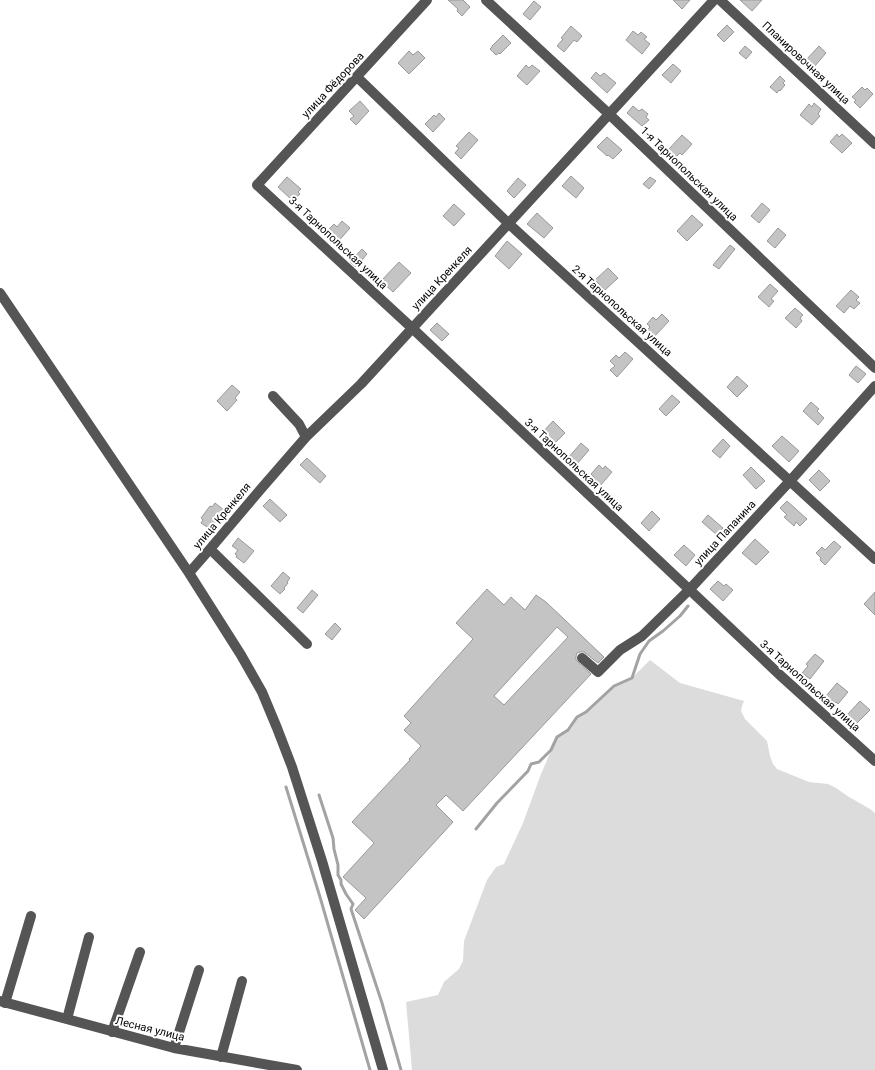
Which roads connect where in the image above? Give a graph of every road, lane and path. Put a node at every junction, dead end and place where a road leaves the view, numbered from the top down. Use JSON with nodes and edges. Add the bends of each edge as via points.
{"nodes":[{"id":1,"x":427,"y":0,"type":"edge"},
{"id":2,"x":486,"y":0,"type":"edge"},
{"id":3,"x":714,"y":0,"type":"edge"},
{"id":4,"x":720,"y":0,"type":"edge"},
{"id":5,"x":357,"y":77,"type":"junction"},
{"id":6,"x":609,"y":114,"type":"junction"},
{"id":7,"x":875,"y":144,"type":"edge"},
{"id":8,"x":257,"y":185,"type":"joint"},
{"id":9,"x":508,"y":224,"type":"junction"},
{"id":10,"x":0,"y":293,"type":"edge"},
{"id":11,"x":412,"y":328,"type":"junction"},
{"id":12,"x":875,"y":368,"type":"edge"},
{"id":13,"x":875,"y":386,"type":"edge"},
{"id":14,"x":273,"y":396,"type":"dead end"},
{"id":15,"x":306,"y":437,"type":"junction"},
{"id":16,"x":790,"y":481,"type":"junction"},
{"id":17,"x":210,"y":549,"type":"junction"},
{"id":18,"x":875,"y":559,"type":"edge"},
{"id":19,"x":189,"y":573,"type":"junction"},
{"id":20,"x":689,"y":590,"type":"junction"},
{"id":21,"x":307,"y":644,"type":"dead end"},
{"id":22,"x":582,"y":658,"type":"dead end"},
{"id":23,"x":875,"y":761,"type":"edge"},
{"id":24,"x":31,"y":916,"type":"dead end"},
{"id":25,"x":90,"y":937,"type":"dead end"},
{"id":26,"x":140,"y":952,"type":"dead end"},
{"id":27,"x":199,"y":970,"type":"dead end"},
{"id":28,"x":242,"y":981,"type":"dead end"},
{"id":29,"x":2,"y":1002,"type":"edge"},
{"id":30,"x":67,"y":1019,"type":"junction"},
{"id":31,"x":112,"y":1032,"type":"junction"},
{"id":32,"x":174,"y":1048,"type":"junction"},
{"id":33,"x":221,"y":1057,"type":"junction"},
{"id":34,"x":297,"y":1070,"type":"edge"},
{"id":35,"x":383,"y":1070,"type":"edge"}],
"edges":[{"from":1,"to":5,"type":"street","name":"улица Фёдорова"},
{"from":2,"to":6,"type":"street","name":"1-я Тарнопольская улица"},
{"from":3,"to":6,"type":"street","name":"улица Кренкеля"},
{"from":4,"to":7,"type":"street","name":"Планировочная улица"},
{"from":5,"to":8,"type":"street","name":"улица Фёдорова"},
{"from":5,"to":9,"type":"street","name":"2-я Тарнопольская улица"},
{"from":6,"to":9,"type":"street","name":"улица Кренкеля"},
{"from":6,"to":12,"type":"street","name":"1-я Тарнопольская улица"},
{"from":8,"to":11,"type":"street","name":"3-я Тарнопольская улица"},
{"from":9,"to":11,"type":"street","name":"улица Кренкеля"},
{"from":9,"to":16,"type":"street","name":"2-я Тарнопольская улица"},
{"from":10,"to":19,"type":"street"},
{"from":11,"to":15,"type":"street","name":"улица Кренкеля","via":[[361,384]]},
{"from":11,"to":20,"type":"street","name":"3-я Тарнопольская улица"},
{"from":13,"to":16,"type":"street","name":"улица Папанина"},
{"from":14,"to":15,"type":"street","via":[[299,424]]},
{"from":15,"to":17,"type":"street","name":"улица Кренкеля"},
{"from":16,"to":18,"type":"street","name":"2-я Тарнопольская улица"},
{"from":16,"to":20,"type":"street","name":"улица Папанина"},
{"from":17,"to":19,"type":"street","name":"улица Кренкеля"},
{"from":17,"to":21,"type":"street"},
{"from":19,"to":35,"type":"street","via":[[241,655],[262,692],[278,728],[320,853]]},
{"from":20,"to":22,"type":"street","name":"улица Папанина","via":[[642,636],[620,650],[598,672]]},
{"from":20,"to":23,"type":"street","name":"3-я Тарнопольская улица"},
{"from":24,"to":29,"type":"street"},
{"from":25,"to":30,"type":"street"},
{"from":26,"to":31,"type":"street"},
{"from":27,"to":32,"type":"street"},
{"from":28,"to":33,"type":"street"},
{"from":29,"to":30,"type":"street","name":"Лесная улица"},
{"from":30,"to":31,"type":"street","name":"Лесная улица"},
{"from":31,"to":32,"type":"street","name":"Лесная улица"},
{"from":32,"to":33,"type":"street","name":"Лесная улица"},
{"from":33,"to":34,"type":"street","name":"Лесная улица"}]}
